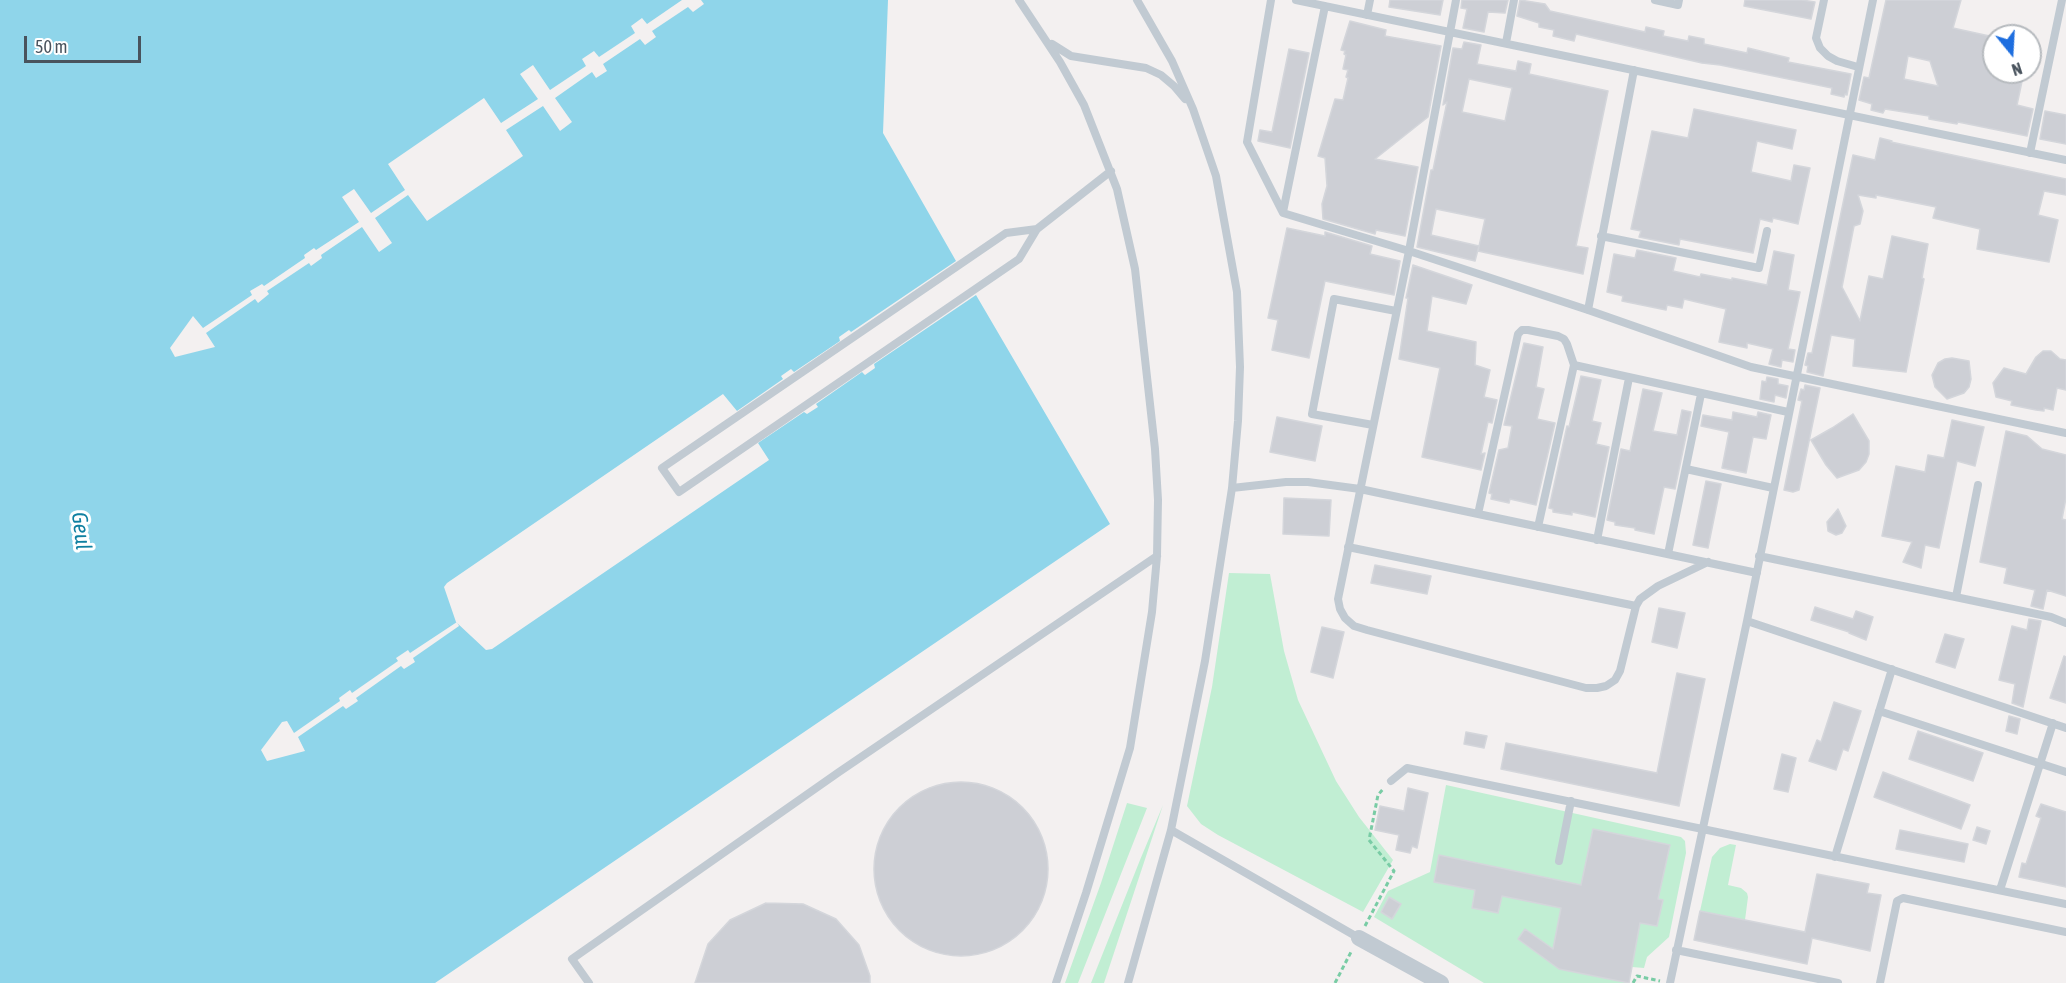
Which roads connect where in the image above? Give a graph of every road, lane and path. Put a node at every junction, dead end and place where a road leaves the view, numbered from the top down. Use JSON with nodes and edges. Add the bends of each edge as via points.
{"nodes":[{"id":1,"x":1019,"y":0,"type":"edge"},
{"id":2,"x":1137,"y":0,"type":"edge"},
{"id":3,"x":1271,"y":0,"type":"edge"},
{"id":4,"x":1296,"y":0,"type":"edge"},
{"id":5,"x":1370,"y":0,"type":"edge"},
{"id":6,"x":1456,"y":0,"type":"edge"},
{"id":7,"x":1514,"y":0,"type":"edge"},
{"id":8,"x":1655,"y":0,"type":"edge"},
{"id":9,"x":1679,"y":0,"type":"edge"},
{"id":10,"x":1824,"y":0,"type":"edge"},
{"id":11,"x":1873,"y":0,"type":"edge"},
{"id":12,"x":2062,"y":0,"type":"edge"},
{"id":13,"x":1325,"y":6,"type":"junction"},
{"id":14,"x":1367,"y":15,"type":"junction"},
{"id":15,"x":1450,"y":32,"type":"junction"},
{"id":16,"x":1047,"y":40,"type":"junction"},
{"id":17,"x":1506,"y":43,"type":"junction"},
{"id":18,"x":1858,"y":67,"type":"junction"},
{"id":19,"x":1634,"y":70,"type":"junction"},
{"id":20,"x":1193,"y":109,"type":"junction"},
{"id":21,"x":1848,"y":116,"type":"junction"},
{"id":22,"x":2030,"y":153,"type":"junction"},
{"id":23,"x":2066,"y":160,"type":"edge"},
{"id":24,"x":1111,"y":171,"type":"junction"},
{"id":25,"x":1282,"y":213,"type":"junction"},
{"id":26,"x":1037,"y":229,"type":"junction"},
{"id":27,"x":1767,"y":231,"type":"dead end"},
{"id":28,"x":1601,"y":236,"type":"junction"},
{"id":29,"x":1409,"y":250,"type":"junction"},
{"id":30,"x":1588,"y":310,"type":"junction"},
{"id":31,"x":1396,"y":311,"type":"junction"},
{"id":32,"x":1574,"y":365,"type":"junction"},
{"id":33,"x":1795,"y":376,"type":"junction"},
{"id":34,"x":1629,"y":378,"type":"junction"},
{"id":35,"x":1701,"y":394,"type":"junction"},
{"id":36,"x":1788,"y":412,"type":"junction"},
{"id":37,"x":1373,"y":426,"type":"junction"},
{"id":38,"x":2066,"y":433,"type":"edge"},
{"id":39,"x":1686,"y":469,"type":"junction"},
{"id":40,"x":1978,"y":484,"type":"dead end"},
{"id":41,"x":1232,"y":488,"type":"junction"},
{"id":42,"x":1773,"y":488,"type":"junction"},
{"id":43,"x":1360,"y":489,"type":"junction"},
{"id":44,"x":1478,"y":514,"type":"junction"},
{"id":45,"x":1538,"y":527,"type":"junction"},
{"id":46,"x":1597,"y":540,"type":"junction"},
{"id":47,"x":1348,"y":547,"type":"junction"},
{"id":48,"x":1668,"y":554,"type":"junction"},
{"id":49,"x":1157,"y":556,"type":"junction"},
{"id":50,"x":1759,"y":556,"type":"junction"},
{"id":51,"x":1708,"y":562,"type":"junction"},
{"id":52,"x":1757,"y":573,"type":"junction"},
{"id":53,"x":1956,"y":597,"type":"junction"},
{"id":54,"x":1636,"y":606,"type":"junction"},
{"id":55,"x":1747,"y":621,"type":"junction"},
{"id":56,"x":2066,"y":622,"type":"edge"},
{"id":57,"x":1892,"y":669,"type":"junction"},
{"id":58,"x":1880,"y":711,"type":"junction"},
{"id":59,"x":2053,"y":723,"type":"junction"},
{"id":60,"x":2066,"y":728,"type":"edge"},
{"id":61,"x":2040,"y":764,"type":"junction"},
{"id":62,"x":2066,"y":772,"type":"edge"},
{"id":63,"x":1391,"y":781,"type":"joint"},
{"id":64,"x":1571,"y":801,"type":"junction"},
{"id":65,"x":1702,"y":829,"type":"junction"},
{"id":66,"x":1171,"y":830,"type":"junction"},
{"id":67,"x":1835,"y":857,"type":"junction"},
{"id":68,"x":1559,"y":861,"type":"dead end"},
{"id":69,"x":2000,"y":890,"type":"junction"},
{"id":70,"x":2066,"y":904,"type":"edge"},
{"id":71,"x":2066,"y":932,"type":"edge"},
{"id":72,"x":1359,"y":938,"type":"junction"},
{"id":73,"x":1676,"y":950,"type":"junction"},
{"id":74,"x":589,"y":983,"type":"edge"},
{"id":75,"x":1056,"y":983,"type":"edge"},
{"id":76,"x":1128,"y":983,"type":"edge"},
{"id":77,"x":1335,"y":983,"type":"edge"},
{"id":78,"x":1441,"y":983,"type":"edge"},
{"id":79,"x":1633,"y":983,"type":"edge"},
{"id":80,"x":1670,"y":983,"type":"edge"},
{"id":81,"x":1838,"y":983,"type":"edge"},
{"id":82,"x":1881,"y":983,"type":"edge"}],
"edges":[{"from":1,"to":16,"type":"lane"},
{"from":2,"to":20,"type":"lane","via":[[1172,61]]},
{"from":3,"to":25,"type":"lane","via":[[1246,142]]},
{"from":4,"to":13,"type":"lane"},
{"from":5,"to":14,"type":"lane"},
{"from":6,"to":15,"type":"lane"},
{"from":7,"to":17,"type":"lane"},
{"from":8,"to":9,"type":"lane","via":[[1678,5]]},
{"from":10,"to":18,"type":"lane","via":[[1816,38],[1820,48],[1837,61]]},
{"from":11,"to":18,"type":"lane"},
{"from":12,"to":22,"type":"lane"},
{"from":13,"to":14,"type":"lane"},
{"from":13,"to":25,"type":"lane"},
{"from":14,"to":15,"type":"lane"},
{"from":15,"to":17,"type":"lane"},
{"from":15,"to":29,"type":"lane"},
{"from":16,"to":20,"type":"lane","via":[[1071,56],[1146,68],[1161,75]]},
{"from":16,"to":24,"type":"lane","via":[[1084,105]]},
{"from":17,"to":19,"type":"lane"},
{"from":18,"to":21,"type":"lane"},
{"from":19,"to":21,"type":"lane"},
{"from":19,"to":28,"type":"lane"},
{"from":20,"to":41,"type":"lane","via":[[1216,176],[1237,292],[1240,367]]},
{"from":21,"to":22,"type":"lane"},
{"from":21,"to":33,"type":"lane"},
{"from":22,"to":23,"type":"lane"},
{"from":24,"to":26,"type":"lane"},
{"from":24,"to":49,"type":"lane","via":[[1135,269],[1155,449]]},
{"from":25,"to":29,"type":"lane"},
{"from":26,"to":26,"type":"lane","via":[[1019,259],[679,492],[662,468],[1006,233]]},
{"from":27,"to":28,"type":"lane","via":[[1759,268]]},
{"from":28,"to":30,"type":"lane"},
{"from":29,"to":30,"type":"lane"},
{"from":29,"to":31,"type":"lane"},
{"from":30,"to":33,"type":"lane","via":[[1751,367]]},
{"from":31,"to":37,"type":"lane"},
{"from":31,"to":37,"type":"lane","via":[[1334,299],[1312,414]]},
{"from":32,"to":34,"type":"lane"},
{"from":32,"to":44,"type":"lane","via":[[1564,339],[1528,330],[1518,333]]},
{"from":32,"to":45,"type":"lane"},
{"from":33,"to":36,"type":"lane"},
{"from":33,"to":38,"type":"lane"},
{"from":34,"to":35,"type":"lane"},
{"from":34,"to":46,"type":"lane"},
{"from":35,"to":36,"type":"lane"},
{"from":35,"to":39,"type":"lane"},
{"from":36,"to":42,"type":"lane"},
{"from":37,"to":43,"type":"lane"},
{"from":39,"to":42,"type":"lane"},
{"from":39,"to":48,"type":"lane"},
{"from":40,"to":53,"type":"lane"},
{"from":41,"to":43,"type":"lane","via":[[1308,482]]},
{"from":41,"to":66,"type":"lane","via":[[1205,661]]},
{"from":42,"to":50,"type":"lane"},
{"from":43,"to":44,"type":"lane"},
{"from":43,"to":47,"type":"lane"},
{"from":44,"to":45,"type":"lane"},
{"from":45,"to":46,"type":"lane"},
{"from":46,"to":48,"type":"lane"},
{"from":47,"to":54,"type":"lane"},
{"from":47,"to":54,"type":"lane","via":[[1338,599],[1345,618],[1354,626],[1586,688],[1606,686],[1615,680]]},
{"from":48,"to":51,"type":"lane"},
{"from":49,"to":74,"type":"lane","via":[[572,959]]},
{"from":49,"to":75,"type":"lane","via":[[1130,748]]},
{"from":50,"to":52,"type":"lane"},
{"from":50,"to":53,"type":"lane"},
{"from":51,"to":52,"type":"lane"},
{"from":51,"to":54,"type":"lane","via":[[1658,586]]},
{"from":52,"to":55,"type":"lane"},
{"from":53,"to":56,"type":"lane"},
{"from":55,"to":57,"type":"lane"},
{"from":55,"to":65,"type":"lane"},
{"from":57,"to":58,"type":"lane"},
{"from":57,"to":59,"type":"lane"},
{"from":58,"to":61,"type":"lane"},
{"from":58,"to":67,"type":"lane"},
{"from":59,"to":60,"type":"lane"},
{"from":59,"to":61,"type":"lane"},
{"from":61,"to":62,"type":"lane"},
{"from":61,"to":69,"type":"lane"},
{"from":63,"to":64,"type":"lane","via":[[1407,768]]},
{"from":63,"to":72,"type":"path","via":[[1378,795],[1369,840],[1394,871]]},
{"from":64,"to":65,"type":"lane"},
{"from":64,"to":68,"type":"lane"},
{"from":65,"to":67,"type":"lane"},
{"from":65,"to":73,"type":"lane"},
{"from":66,"to":72,"type":"lane"},
{"from":66,"to":76,"type":"lane"},
{"from":67,"to":69,"type":"lane"},
{"from":69,"to":70,"type":"lane"},
{"from":71,"to":82,"type":"lane","via":[[1903,898],[1898,902]]},
{"from":72,"to":77,"type":"path"},
{"from":72,"to":78,"type":"street"},
{"from":73,"to":80,"type":"lane"},
{"from":73,"to":81,"type":"lane"},
{"from":79,"to":80,"type":"path","via":[[1637,976]]}]}
